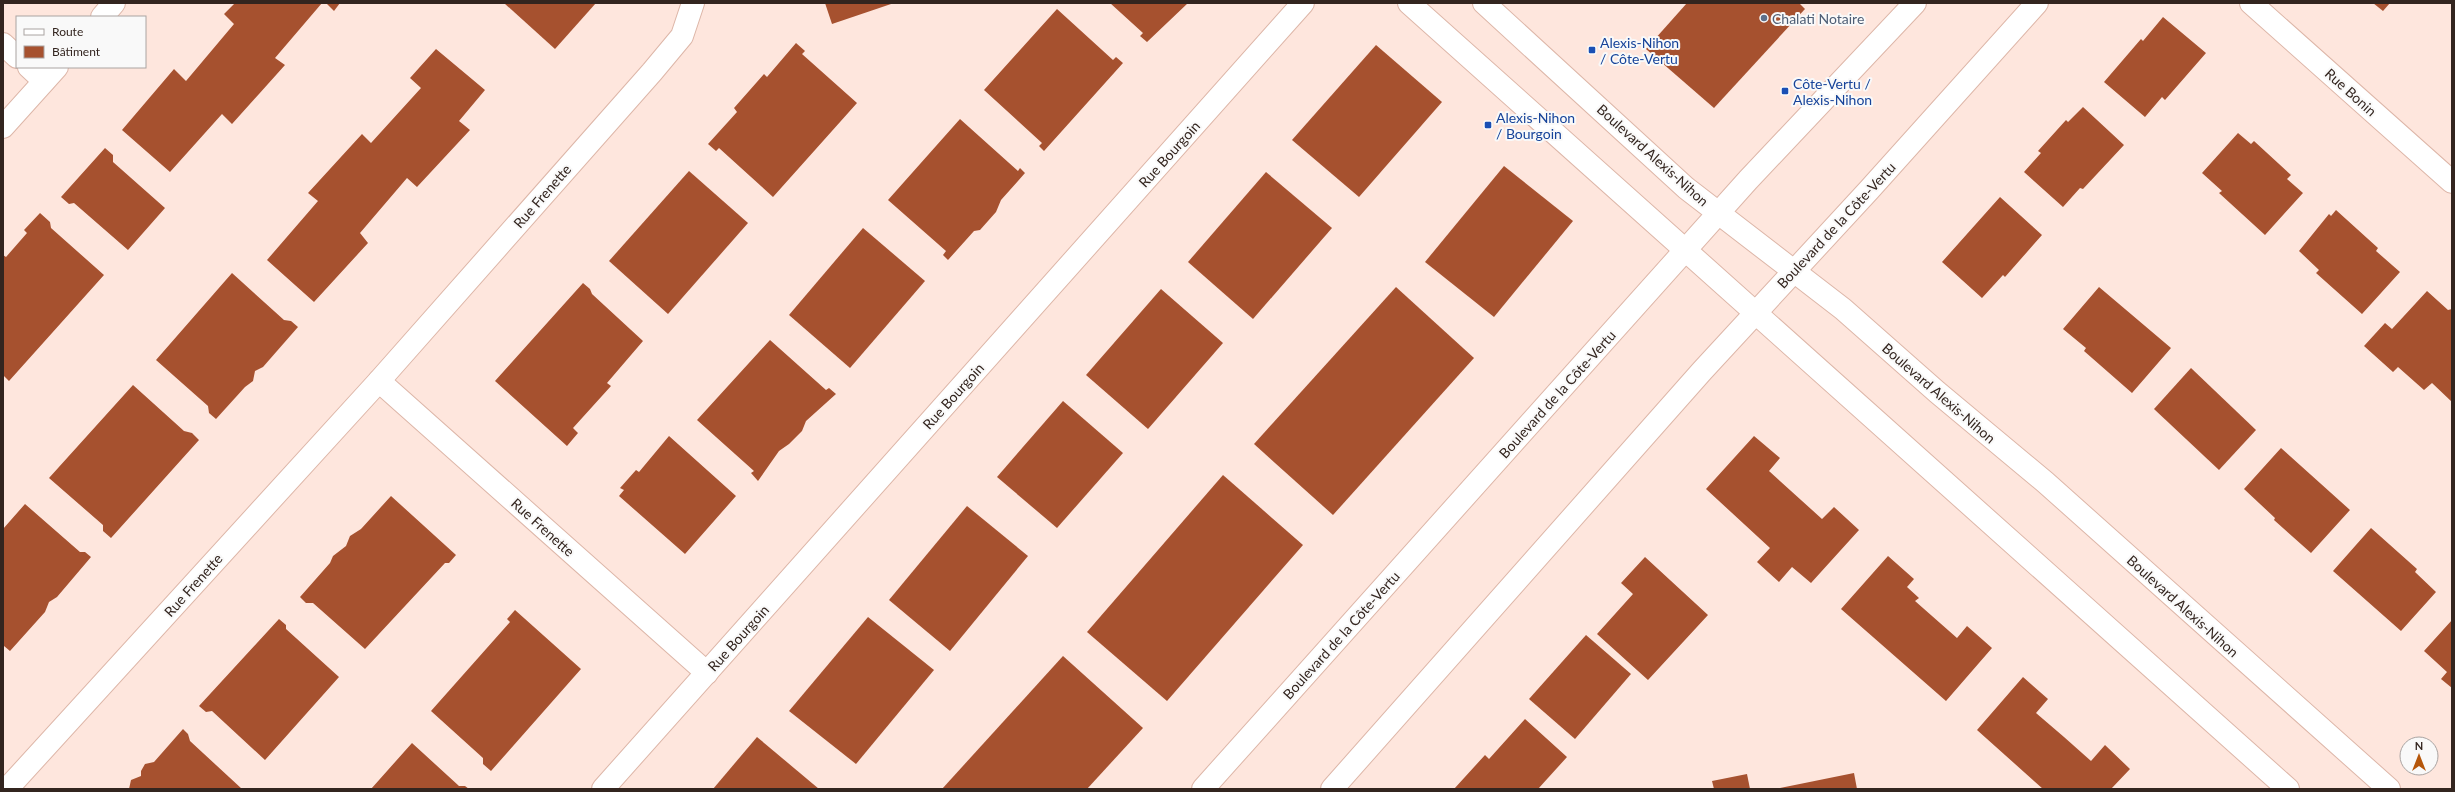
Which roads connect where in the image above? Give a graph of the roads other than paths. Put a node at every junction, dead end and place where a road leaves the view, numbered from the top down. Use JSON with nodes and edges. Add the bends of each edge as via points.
{"nodes":[{"id":1,"x":114,"y":3,"type":"edge"},
{"id":2,"x":693,"y":3,"type":"edge"},
{"id":3,"x":1303,"y":3,"type":"edge"},
{"id":4,"x":1409,"y":3,"type":"edge"},
{"id":5,"x":1484,"y":3,"type":"edge"},
{"id":6,"x":1915,"y":3,"type":"edge"},
{"id":7,"x":2037,"y":3,"type":"edge"},
{"id":8,"x":2251,"y":3,"type":"edge"},
{"id":9,"x":103,"y":16,"type":"edge"},
{"id":10,"x":3,"y":44,"type":"edge"},
{"id":11,"x":16,"y":55,"type":"edge"},
{"id":12,"x":43,"y":72,"type":"edge"},
{"id":13,"x":3,"y":127,"type":"edge"},
{"id":14,"x":2452,"y":182,"type":"edge"},
{"id":15,"x":1719,"y":214,"type":"junction"},
{"id":16,"x":1686,"y":250,"type":"junction"},
{"id":17,"x":1795,"y":271,"type":"junction"},
{"id":18,"x":1756,"y":312,"type":"junction"},
{"id":19,"x":378,"y":381,"type":"junction"},
{"id":20,"x":707,"y":673,"type":"junction"},
{"id":21,"x":7,"y":789,"type":"edge"},
{"id":22,"x":603,"y":789,"type":"edge"},
{"id":23,"x":1204,"y":789,"type":"edge"},
{"id":24,"x":1332,"y":789,"type":"edge"},
{"id":25,"x":2288,"y":789,"type":"edge"},
{"id":26,"x":2389,"y":789,"type":"edge"}],
"edges":[{"from":1,"to":9,"type":"street"},
{"from":2,"to":19,"type":"street","name":"Rue Frenette","via":[[682,36]]},
{"from":3,"to":20,"type":"street","name":"Rue Bourgoin"},
{"from":4,"to":16,"type":"street"},
{"from":5,"to":15,"type":"street","name":"Boulevard Alexis-Nihon","via":[[1686,188]]},
{"from":6,"to":15,"type":"street","name":"Boulevard de la Côte-Vertu","via":[[1763,163]]},
{"from":7,"to":17,"type":"street","name":"Boulevard de la Côte-Vertu"},
{"from":8,"to":14,"type":"street","name":"Rue Bonin"},
{"from":10,"to":11,"type":"street"},
{"from":12,"to":13,"type":"street"},
{"from":15,"to":16,"type":"street","name":"Boulevard de la Côte-Vertu"},
{"from":15,"to":17,"type":"street","name":"Boulevard Alexis-Nihon"},
{"from":16,"to":18,"type":"street"},
{"from":16,"to":23,"type":"street","name":"Boulevard de la Côte-Vertu"},
{"from":17,"to":18,"type":"street","name":"Boulevard de la Côte-Vertu"},
{"from":17,"to":26,"type":"street","name":"Boulevard Alexis-Nihon","via":[[2045,482]]},
{"from":18,"to":24,"type":"street","name":"Boulevard de la Côte-Vertu"},
{"from":18,"to":25,"type":"street"},
{"from":19,"to":20,"type":"street","name":"Rue Frenette"},
{"from":19,"to":21,"type":"street","name":"Rue Frenette"},
{"from":20,"to":22,"type":"street","name":"Rue Bourgoin"}]}
